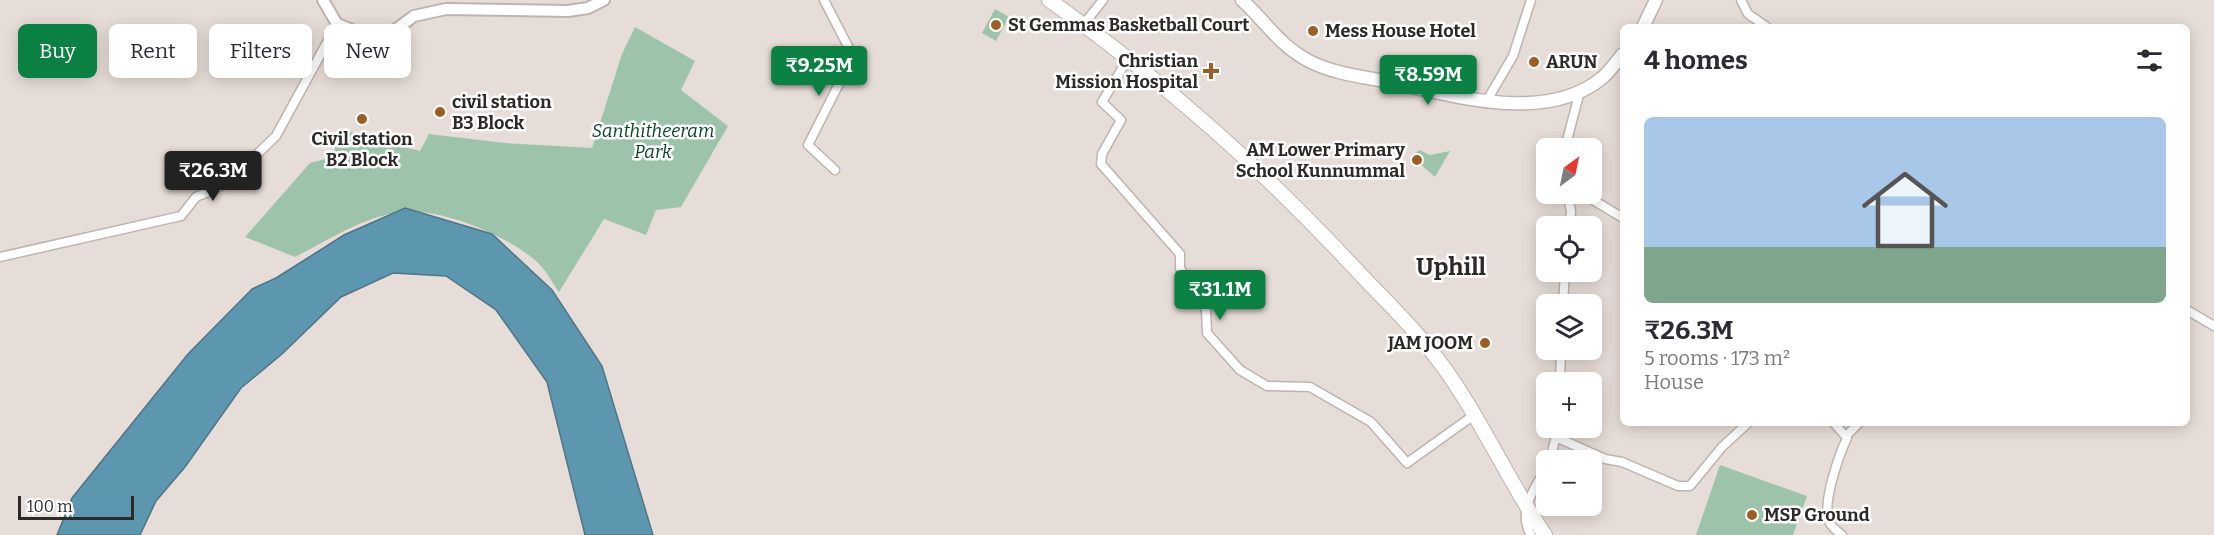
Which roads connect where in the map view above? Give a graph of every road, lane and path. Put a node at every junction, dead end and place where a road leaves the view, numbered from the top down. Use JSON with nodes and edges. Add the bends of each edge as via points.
{"nodes":[{"id":1,"x":323,"y":0,"type":"edge"},
{"id":2,"x":604,"y":0,"type":"edge"},
{"id":3,"x":824,"y":0,"type":"edge"},
{"id":4,"x":1049,"y":0,"type":"edge"},
{"id":5,"x":1103,"y":0,"type":"edge"},
{"id":6,"x":1242,"y":0,"type":"edge"},
{"id":7,"x":1530,"y":0,"type":"edge"},
{"id":8,"x":1656,"y":0,"type":"edge"},
{"id":9,"x":1741,"y":0,"type":"edge"},
{"id":10,"x":499,"y":5,"type":"edge"},
{"id":11,"x":530,"y":5,"type":"edge"},
{"id":12,"x":337,"y":24,"type":"edge"},
{"id":13,"x":403,"y":24,"type":"edge"},
{"id":14,"x":1644,"y":24,"type":"edge"},
{"id":15,"x":1763,"y":24,"type":"edge"},
{"id":16,"x":1083,"y":25,"type":"junction"},
{"id":17,"x":324,"y":48,"type":"edge"},
{"id":18,"x":1129,"y":57,"type":"junction"},
{"id":19,"x":1620,"y":57,"type":"edge"},
{"id":20,"x":1580,"y":91,"type":"junction"},
{"id":21,"x":1486,"y":102,"type":"junction"},
{"id":22,"x":1568,"y":138,"type":"edge"},
{"id":23,"x":835,"y":170,"type":"dead end"},
{"id":24,"x":1600,"y":204,"type":"edge"},
{"id":25,"x":1620,"y":216,"type":"edge"},
{"id":26,"x":0,"y":256,"type":"edge"},
{"id":27,"x":2190,"y":312,"type":"edge"},
{"id":28,"x":2214,"y":327,"type":"edge"},
{"id":29,"x":1474,"y":416,"type":"junction"},
{"id":30,"x":1745,"y":426,"type":"edge"},
{"id":31,"x":1837,"y":426,"type":"edge"},
{"id":32,"x":1855,"y":426,"type":"edge"},
{"id":33,"x":1847,"y":435,"type":"junction"},
{"id":34,"x":1558,"y":438,"type":"joint"},
{"id":35,"x":1554,"y":450,"type":"edge"},
{"id":36,"x":1536,"y":488,"type":"edge"},
{"id":37,"x":1526,"y":507,"type":"junction"},
{"id":38,"x":1531,"y":535,"type":"edge"},
{"id":39,"x":1545,"y":535,"type":"edge"},
{"id":40,"x":1842,"y":535,"type":"edge"}],
"edges":[{"from":1,"to":12,"type":"street"},
{"from":2,"to":11,"type":"street","via":[[568,11]]},
{"from":3,"to":23,"type":"street","via":[[853,56],[808,146]]},
{"from":4,"to":16,"type":"highway"},
{"from":5,"to":16,"type":"street"},
{"from":6,"to":21,"type":"main road","via":[[1283,44],[1328,70]]},
{"from":7,"to":21,"type":"street","via":[[1513,56]]},
{"from":8,"to":14,"type":"main road"},
{"from":9,"to":15,"type":"street","via":[[1749,14]]},
{"from":10,"to":11,"type":"street"},
{"from":10,"to":13,"type":"street","via":[[430,11]]},
{"from":16,"to":18,"type":"highway"},
{"from":17,"to":26,"type":"street","via":[[276,136],[226,184],[196,197],[181,216]]},
{"from":18,"to":29,"type":"highway","via":[[1263,173],[1345,257],[1428,346]]},
{"from":18,"to":29,"type":"street","via":[[1102,102],[1121,120],[1102,154],[1101,164],[1180,254],[1180,268],[1206,309],[1207,333],[1240,370],[1267,386],[1310,387],[1371,422],[1407,463]]},
{"from":19,"to":20,"type":"main road","via":[[1600,79]]},
{"from":20,"to":21,"type":"main road","via":[[1545,102]]},
{"from":20,"to":22,"type":"street"},
{"from":24,"to":25,"type":"street"},
{"from":27,"to":28,"type":"street"},
{"from":29,"to":37,"type":"highway"},
{"from":30,"to":34,"type":"street","via":[[1690,486],[1678,486]]},
{"from":31,"to":33,"type":"street"},
{"from":32,"to":33,"type":"street"},
{"from":33,"to":40,"type":"street","via":[[1829,488],[1827,515]]},
{"from":34,"to":35,"type":"street"},
{"from":36,"to":37,"type":"street"},
{"from":37,"to":38,"type":"street","via":[[1524,524]]},
{"from":37,"to":39,"type":"highway"}]}
